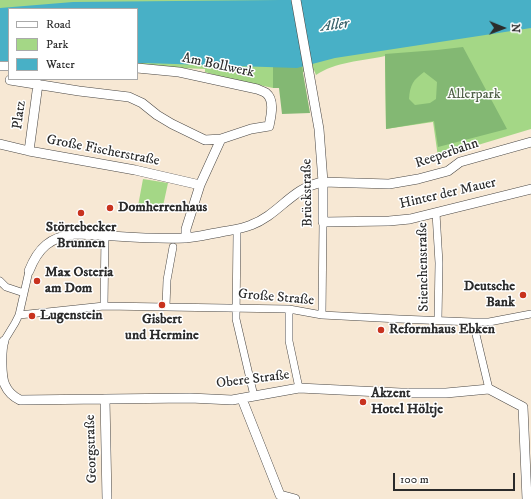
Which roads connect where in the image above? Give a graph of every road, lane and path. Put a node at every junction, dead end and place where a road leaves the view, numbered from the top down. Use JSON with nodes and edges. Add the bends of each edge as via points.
{"nodes":[{"id":1,"x":296,"y":0,"type":"edge"},
{"id":2,"x":138,"y":68,"type":"edge"},
{"id":3,"x":10,"y":80,"type":"edge"},
{"id":4,"x":38,"y":84,"type":"junction"},
{"id":5,"x":221,"y":139,"type":"junction"},
{"id":6,"x":531,"y":142,"type":"edge"},
{"id":7,"x":1,"y":146,"type":"edge"},
{"id":8,"x":29,"y":151,"type":"junction"},
{"id":9,"x":323,"y":182,"type":"junction"},
{"id":10,"x":200,"y":185,"type":"junction"},
{"id":11,"x":531,"y":189,"type":"edge"},
{"id":12,"x":436,"y":213,"type":"junction"},
{"id":13,"x":323,"y":222,"type":"junction"},
{"id":14,"x":237,"y":234,"type":"dead end"},
{"id":15,"x":105,"y":235,"type":"junction"},
{"id":16,"x":186,"y":238,"type":"junction"},
{"id":17,"x":173,"y":247,"type":"dead end"},
{"id":18,"x":29,"y":271,"type":"joint"},
{"id":19,"x":0,"y":281,"type":"edge"},
{"id":20,"x":24,"y":293,"type":"junction"},
{"id":21,"x":104,"y":306,"type":"junction"},
{"id":22,"x":166,"y":306,"type":"junction"},
{"id":23,"x":236,"y":307,"type":"junction"},
{"id":24,"x":289,"y":309,"type":"junction"},
{"id":25,"x":531,"y":314,"type":"edge"},
{"id":26,"x":19,"y":315,"type":"junction"},
{"id":27,"x":322,"y":315,"type":"junction"},
{"id":28,"x":438,"y":320,"type":"junction"},
{"id":29,"x":473,"y":322,"type":"junction"},
{"id":30,"x":4,"y":341,"type":"joint"},
{"id":31,"x":1,"y":361,"type":"edge"},
{"id":32,"x":2,"y":384,"type":"edge"},
{"id":33,"x":299,"y":388,"type":"junction"},
{"id":34,"x":489,"y":389,"type":"junction"},
{"id":35,"x":254,"y":396,"type":"junction"},
{"id":36,"x":104,"y":399,"type":"junction"},
{"id":37,"x":242,"y":399,"type":"junction"},
{"id":38,"x":527,"y":406,"type":"edge"},
{"id":39,"x":107,"y":499,"type":"edge"},
{"id":40,"x":295,"y":499,"type":"edge"},
{"id":41,"x":527,"y":499,"type":"edge"}],
"edges":[{"from":1,"to":9,"type":"street","name":"Brückstraße","via":[[319,129]]},
{"from":2,"to":5,"type":"street","name":"Am Bollwerk","via":[[179,72],[266,93],[272,100],[269,126]]},
{"from":3,"to":4,"type":"street"},
{"from":4,"to":5,"type":"street","via":[[129,97],[172,124],[205,140]]},
{"from":4,"to":8,"type":"street","name":"Platz"},
{"from":5,"to":10,"type":"street"},
{"from":6,"to":9,"type":"street","name":"Reeperbahn","via":[[460,162],[448,171],[418,179],[389,184]]},
{"from":7,"to":8,"type":"street","name":"Große Fischerstraße"},
{"from":8,"to":10,"type":"street","name":"Große Fischerstraße","via":[[136,170]]},
{"from":9,"to":13,"type":"street","name":"Brückstraße"},
{"from":9,"to":16,"type":"street","via":[[308,186],[293,195],[268,217],[249,226]]},
{"from":10,"to":16,"type":"street","via":[[186,229]]},
{"from":11,"to":12,"type":"street","name":"Hinter der Mauer"},
{"from":12,"to":13,"type":"street","name":"Hinter der Mauer","via":[[400,220]]},
{"from":12,"to":28,"type":"street","name":"Stienchenstraße","via":[[439,263]]},
{"from":13,"to":27,"type":"street","name":"Brückstraße"},
{"from":14,"to":23,"type":"street"},
{"from":15,"to":16,"type":"street"},
{"from":15,"to":18,"type":"street","via":[[75,234],[53,240],[38,252]]},
{"from":15,"to":21,"type":"street"},
{"from":17,"to":22,"type":"street","via":[[167,280]]},
{"from":18,"to":20,"type":"street"},
{"from":19,"to":20,"type":"street","via":[[6,287]]},
{"from":20,"to":26,"type":"street"},
{"from":21,"to":22,"type":"street","name":"Große Straße"},
{"from":21,"to":26,"type":"street","name":"Große Straße"},
{"from":22,"to":23,"type":"street","name":"Große Straße"},
{"from":23,"to":24,"type":"street","name":"Große Straße"},
{"from":23,"to":35,"type":"street","via":[[236,320]]},
{"from":24,"to":27,"type":"street","name":"Große Straße"},
{"from":24,"to":33,"type":"street","via":[[289,341]]},
{"from":25,"to":29,"type":"street","name":"Große Straße","via":[[489,322]]},
{"from":26,"to":30,"type":"street"},
{"from":27,"to":28,"type":"street","name":"Große Straße"},
{"from":28,"to":29,"type":"street","name":"Große Straße"},
{"from":29,"to":34,"type":"street"},
{"from":30,"to":31,"type":"street"},
{"from":31,"to":32,"type":"street"},
{"from":32,"to":36,"type":"street","name":"Obere Straße","via":[[20,400]]},
{"from":33,"to":34,"type":"street","name":"Obere Straße","via":[[416,393]]},
{"from":33,"to":35,"type":"street","name":"Obere Straße"},
{"from":34,"to":38,"type":"street"},
{"from":35,"to":37,"type":"street","name":"Obere Straße"},
{"from":36,"to":37,"type":"street","name":"Obere Straße"},
{"from":36,"to":39,"type":"street","name":"Georgstraße"},
{"from":37,"to":40,"type":"street","via":[[280,495]]},
{"from":38,"to":41,"type":"street"}]}
